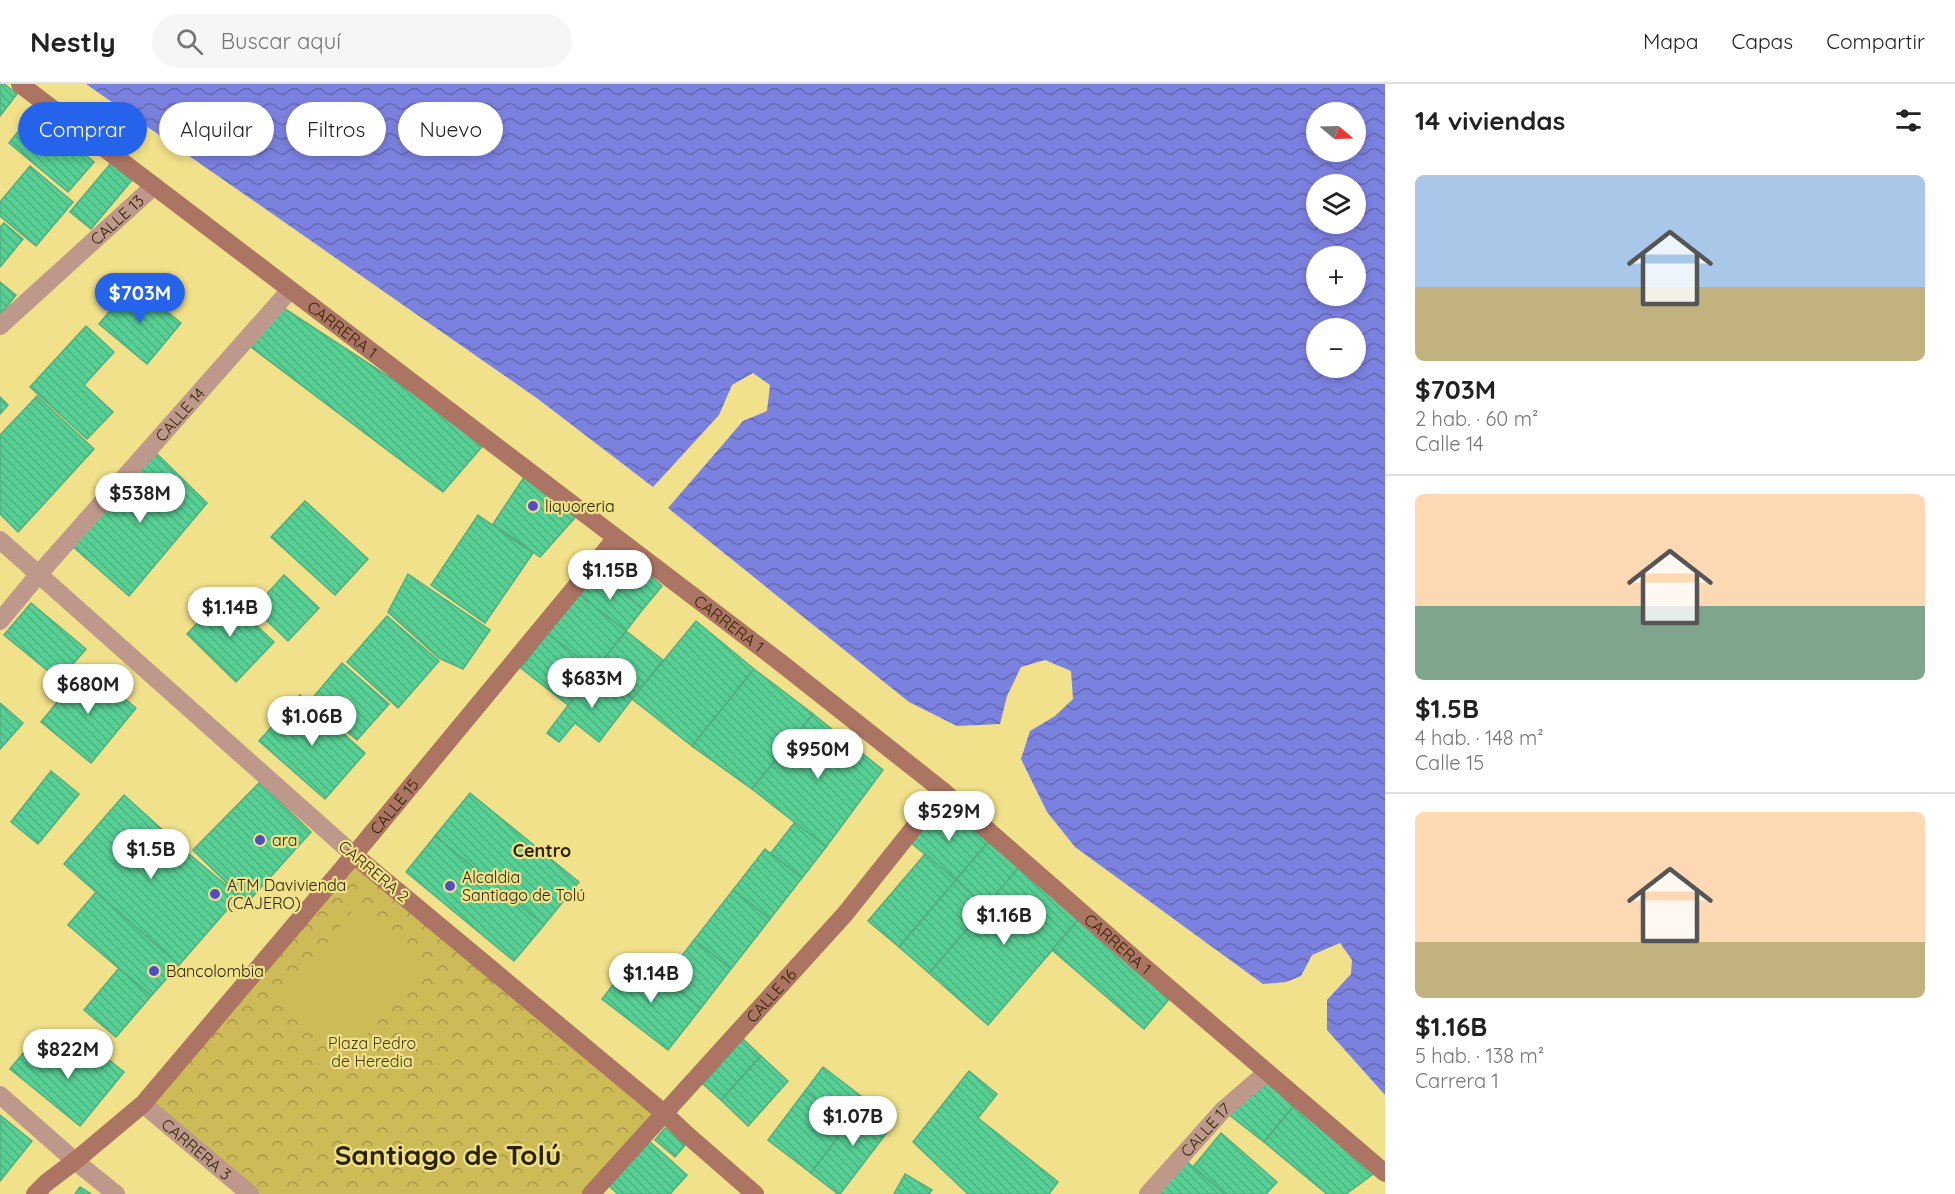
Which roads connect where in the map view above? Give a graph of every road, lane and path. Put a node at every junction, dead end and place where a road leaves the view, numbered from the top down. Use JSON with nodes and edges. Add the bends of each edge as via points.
{"nodes":[{"id":1,"x":20,"y":84,"type":"edge"},
{"id":2,"x":154,"y":186,"type":"junction"},
{"id":3,"x":290,"y":290,"type":"junction"},
{"id":4,"x":0,"y":326,"type":"edge"},
{"id":5,"x":616,"y":538,"type":"junction"},
{"id":6,"x":0,"y":540,"type":"edge"},
{"id":7,"x":38,"y":575,"type":"junction"},
{"id":8,"x":0,"y":621,"type":"edge"},
{"id":9,"x":944,"y":791,"type":"junction"},
{"id":10,"x":354,"y":855,"type":"junction"},
{"id":11,"x":1267,"y":1072,"type":"junction"},
{"id":12,"x":0,"y":1095,"type":"edge"},
{"id":13,"x":143,"y":1104,"type":"junction"},
{"id":14,"x":664,"y":1113,"type":"junction"},
{"id":15,"x":75,"y":1161,"type":"junction"},
{"id":16,"x":1385,"y":1173,"type":"edge"},
{"id":17,"x":35,"y":1194,"type":"edge"},
{"id":18,"x":116,"y":1194,"type":"edge"},
{"id":19,"x":250,"y":1194,"type":"edge"},
{"id":20,"x":591,"y":1194,"type":"edge"},
{"id":21,"x":755,"y":1194,"type":"edge"},
{"id":22,"x":1148,"y":1194,"type":"edge"}],
"edges":[{"from":1,"to":2,"type":"street","name":"CARRERA 1"},
{"from":2,"to":3,"type":"street","name":"CARRERA 1"},
{"from":2,"to":4,"type":"street","name":"CALLE 13"},
{"from":3,"to":5,"type":"street","name":"CARRERA 1"},
{"from":3,"to":7,"type":"street","name":"CALLE 14"},
{"from":5,"to":9,"type":"street","name":"CARRERA 1"},
{"from":5,"to":10,"type":"street","name":"CALLE 15"},
{"from":6,"to":7,"type":"street","name":"CARRERA 2"},
{"from":7,"to":8,"type":"street","name":"CALLE 14"},
{"from":7,"to":10,"type":"street","name":"CARRERA 2"},
{"from":9,"to":11,"type":"street","name":"CARRERA 1"},
{"from":9,"to":14,"type":"street","name":"CALLE 16","via":[[845,914]]},
{"from":10,"to":13,"type":"street","name":"CALLE 15"},
{"from":10,"to":14,"type":"street","name":"CARRERA 2"},
{"from":11,"to":16,"type":"street","name":"CARRERA 1"},
{"from":11,"to":22,"type":"street","name":"CALLE 17","via":[[1223,1110]]},
{"from":12,"to":15,"type":"street"},
{"from":13,"to":15,"type":"street","name":"CALLE 15"},
{"from":13,"to":19,"type":"street","name":"CARRERA 3"},
{"from":14,"to":20,"type":"street","name":"CALLE 16"},
{"from":14,"to":21,"type":"street","name":"CARRERA 2"},
{"from":15,"to":17,"type":"street","name":"CALLE 15"},
{"from":15,"to":18,"type":"street"}]}
